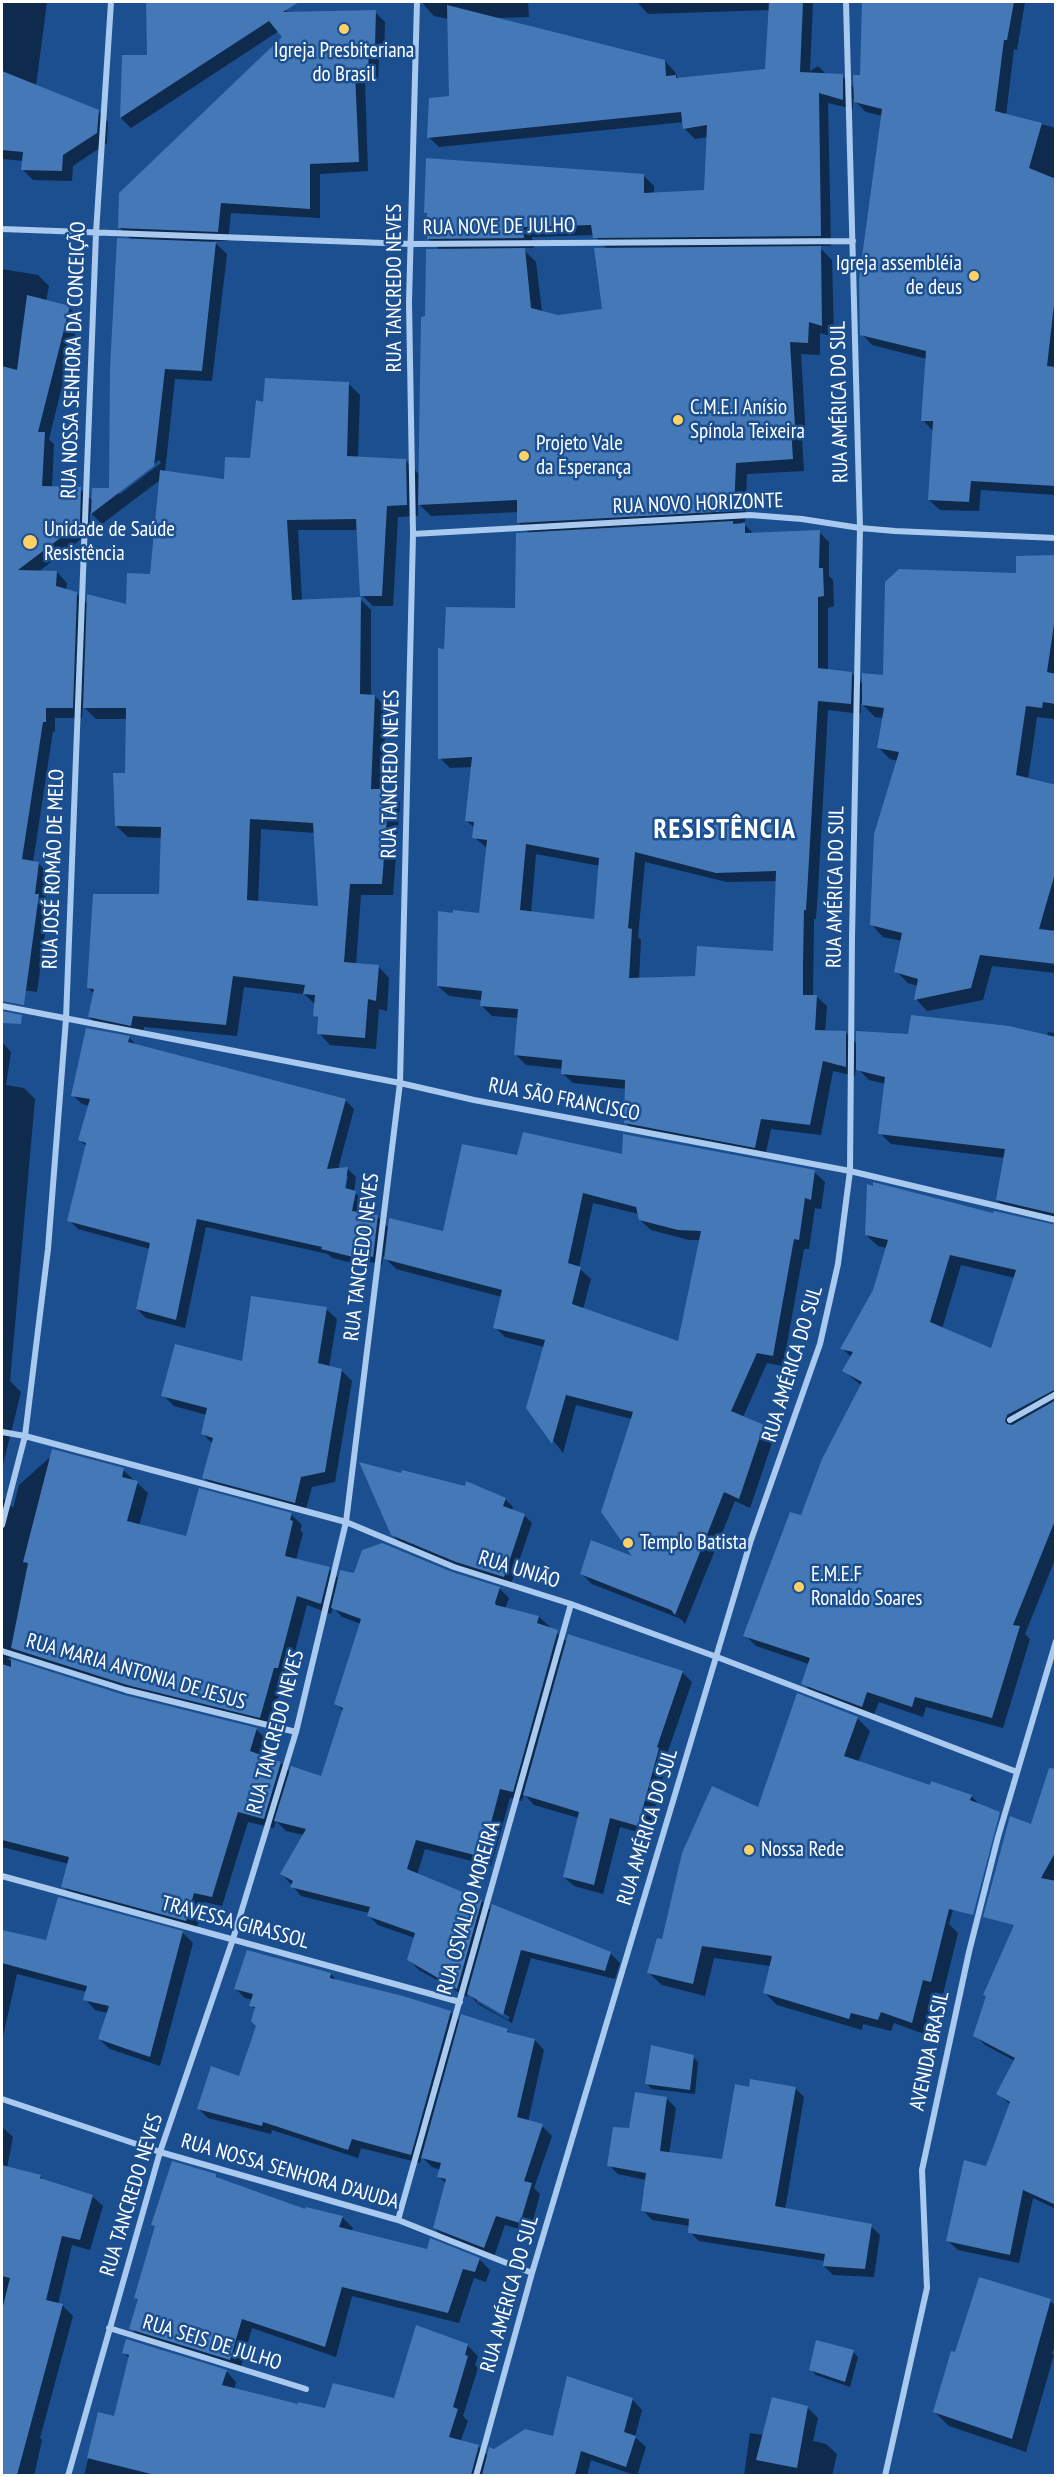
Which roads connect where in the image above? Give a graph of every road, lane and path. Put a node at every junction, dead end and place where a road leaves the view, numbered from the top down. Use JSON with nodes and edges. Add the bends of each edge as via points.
{"nodes":[{"id":1,"x":111,"y":2,"type":"edge"},
{"id":2,"x":417,"y":2,"type":"edge"},
{"id":3,"x":846,"y":2,"type":"edge"},
{"id":4,"x":2,"y":229,"type":"edge"},
{"id":5,"x":96,"y":233,"type":"junction"},
{"id":6,"x":853,"y":241,"type":"junction"},
{"id":7,"x":411,"y":244,"type":"junction"},
{"id":8,"x":860,"y":528,"type":"junction"},
{"id":9,"x":413,"y":534,"type":"junction"},
{"id":10,"x":1056,"y":538,"type":"edge"},
{"id":11,"x":76,"y":720,"type":"joint"},
{"id":12,"x":2,"y":1006,"type":"edge"},
{"id":13,"x":66,"y":1019,"type":"junction"},
{"id":14,"x":400,"y":1083,"type":"junction"},
{"id":15,"x":850,"y":1171,"type":"junction"},
{"id":16,"x":1056,"y":1220,"type":"edge"},
{"id":17,"x":1056,"y":1394,"type":"edge"},
{"id":18,"x":1010,"y":1420,"type":"dead end"},
{"id":19,"x":2,"y":1432,"type":"edge"},
{"id":20,"x":26,"y":1436,"type":"junction"},
{"id":21,"x":346,"y":1522,"type":"junction"},
{"id":22,"x":2,"y":1525,"type":"edge"},
{"id":23,"x":571,"y":1604,"type":"junction"},
{"id":24,"x":1056,"y":1641,"type":"edge"},
{"id":25,"x":2,"y":1651,"type":"edge"},
{"id":26,"x":717,"y":1657,"type":"junction"},
{"id":27,"x":296,"y":1732,"type":"junction"},
{"id":28,"x":1017,"y":1772,"type":"junction"},
{"id":29,"x":2,"y":1876,"type":"edge"},
{"id":30,"x":233,"y":1939,"type":"junction"},
{"id":31,"x":460,"y":2002,"type":"junction"},
{"id":32,"x":2,"y":2099,"type":"edge"},
{"id":33,"x":160,"y":2152,"type":"junction"},
{"id":34,"x":398,"y":2220,"type":"junction"},
{"id":35,"x":532,"y":2273,"type":"junction"},
{"id":36,"x":109,"y":2328,"type":"junction"},
{"id":37,"x":306,"y":2389,"type":"dead end"},
{"id":38,"x":68,"y":2475,"type":"edge"},
{"id":39,"x":476,"y":2475,"type":"edge"},
{"id":40,"x":885,"y":2475,"type":"edge"}],
"edges":[{"from":1,"to":5,"type":"street","name":"RUA NOSSA SENHORA DA CONCEIÇÃO"},
{"from":2,"to":7,"type":"street","name":"RUA TANCREDO NEVES"},
{"from":3,"to":6,"type":"street","name":"RUA AMÉRICA DO SUL"},
{"from":4,"to":5,"type":"street","name":"RUA NOVE DE JULHO"},
{"from":5,"to":7,"type":"street","name":"RUA NOVE DE JULHO"},
{"from":5,"to":11,"type":"street","name":"RUA NOSSA SENHORA DA CONCEIÇÃO"},
{"from":6,"to":7,"type":"street","name":"RUA NOVE DE JULHO"},
{"from":6,"to":8,"type":"street","name":"RUA AMÉRICA DO SUL"},
{"from":7,"to":9,"type":"street","name":"RUA TANCREDO NEVES"},
{"from":8,"to":9,"type":"street","name":"RUA NOVO HORIZONTE","via":[[750,515]]},
{"from":8,"to":10,"type":"street","name":"RUA NOVO HORIZONTE"},
{"from":8,"to":15,"type":"street","name":"RUA AMÉRICA DO SUL"},
{"from":9,"to":14,"type":"street","name":"RUA TANCREDO NEVES"},
{"from":11,"to":13,"type":"street","name":"RUA JOSÉ ROMÃO DE MELO"},
{"from":12,"to":13,"type":"street","name":"RUA SÃO FRANCISCO"},
{"from":13,"to":14,"type":"street","name":"RUA SÃO FRANCISCO"},
{"from":13,"to":20,"type":"street","name":"RUA JOSÉ ROMÃO DE MELO","via":[[48,1249]]},
{"from":14,"to":15,"type":"street","name":"RUA SÃO FRANCISCO"},
{"from":14,"to":21,"type":"street","name":"RUA TANCREDO NEVES"},
{"from":15,"to":16,"type":"street","name":"RUA SÃO FRANCISCO"},
{"from":15,"to":26,"type":"street","name":"RUA AMÉRICA DO SUL","via":[[838,1264],[820,1344],[752,1540]]},
{"from":17,"to":18,"type":"street"},
{"from":19,"to":20,"type":"street","name":"RUA UNIÃO"},
{"from":20,"to":21,"type":"street","name":"RUA UNIÃO"},
{"from":20,"to":22,"type":"street"},
{"from":21,"to":23,"type":"street","name":"RUA UNIÃO","via":[[454,1568]]},
{"from":21,"to":27,"type":"street","name":"RUA TANCREDO NEVES"},
{"from":23,"to":26,"type":"street","name":"RUA UNIÃO"},
{"from":23,"to":31,"type":"street","name":"RUA OSVALDO MOREIRA"},
{"from":24,"to":28,"type":"street","name":"AVENIDA BRASIL"},
{"from":25,"to":27,"type":"street","name":"RUA MARIA ANTONIA DE JESUS","via":[[126,1690]]},
{"from":26,"to":28,"type":"street","name":"RUA UNIÃO"},
{"from":26,"to":35,"type":"street","name":"RUA AMÉRICA DO SUL"},
{"from":27,"to":30,"type":"street","name":"RUA TANCREDO NEVES"},
{"from":28,"to":40,"type":"street","name":"AVENIDA BRASIL","via":[[967,1962],[922,2170],[927,2288]]},
{"from":29,"to":30,"type":"street","name":"TRAVESSA GIRASSOL"},
{"from":30,"to":31,"type":"street","name":"TRAVESSA GIRASSOL"},
{"from":30,"to":33,"type":"street","name":"RUA TANCREDO NEVES"},
{"from":31,"to":34,"type":"street","name":"RUA OSVALDO MOREIRA"},
{"from":32,"to":33,"type":"street","name":"RUA NOSSA SENHORA D'AJUDA"},
{"from":33,"to":34,"type":"street","name":"RUA NOSSA SENHORA D'AJUDA"},
{"from":33,"to":36,"type":"street","name":"RUA TANCREDO NEVES"},
{"from":34,"to":35,"type":"street","name":"RUA NOSSA SENHORA D'AJUDA"},
{"from":35,"to":39,"type":"street","name":"RUA AMÉRICA DO SUL"},
{"from":36,"to":37,"type":"street","name":"RUA SEIS DE JULHO"},
{"from":36,"to":38,"type":"street","name":"RUA TANCREDO NEVES"}]}
